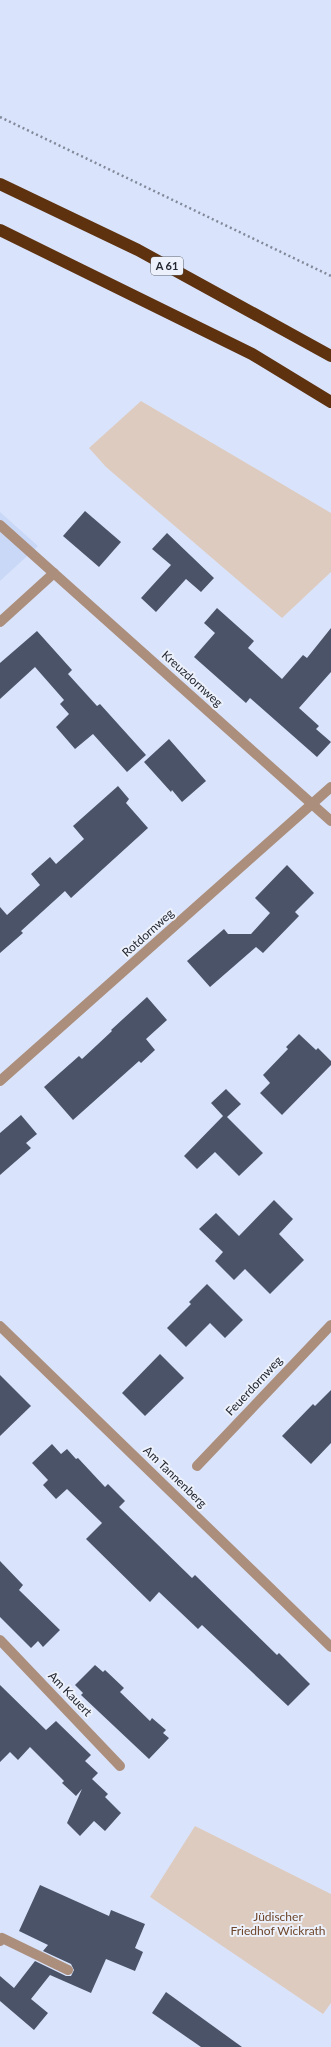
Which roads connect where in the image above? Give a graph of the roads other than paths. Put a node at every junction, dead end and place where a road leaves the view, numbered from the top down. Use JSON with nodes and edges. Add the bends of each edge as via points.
{"nodes":[{"id":1,"x":0,"y":184,"type":"edge"},
{"id":2,"x":0,"y":230,"type":"edge"},
{"id":3,"x":331,"y":356,"type":"edge"},
{"id":4,"x":331,"y":402,"type":"edge"},
{"id":5,"x":0,"y":525,"type":"edge"},
{"id":6,"x":54,"y":573,"type":"junction"},
{"id":7,"x":0,"y":622,"type":"edge"},
{"id":8,"x":331,"y":787,"type":"edge"},
{"id":9,"x":313,"y":804,"type":"junction"},
{"id":10,"x":331,"y":822,"type":"edge"},
{"id":11,"x":0,"y":1081,"type":"edge"},
{"id":12,"x":331,"y":1325,"type":"edge"},
{"id":13,"x":0,"y":1326,"type":"edge"},
{"id":14,"x":197,"y":1466,"type":"dead end"},
{"id":15,"x":0,"y":1640,"type":"edge"},
{"id":16,"x":331,"y":1647,"type":"edge"},
{"id":17,"x":120,"y":1766,"type":"dead end"},
{"id":18,"x":0,"y":1941,"type":"edge"},
{"id":19,"x":68,"y":1970,"type":"dead end"}],
"edges":[{"from":1,"to":3,"type":"highway","number":"A 61","via":[[138,250]]},
{"from":2,"to":4,"type":"highway","via":[[252,354]]},
{"from":5,"to":6,"type":"street","name":"Kreuzdornweg"},
{"from":6,"to":7,"type":"street"},
{"from":6,"to":9,"type":"street","name":"Kreuzdornweg"},
{"from":8,"to":9,"type":"street"},
{"from":9,"to":10,"type":"street","name":"Kreuzdornweg"},
{"from":9,"to":11,"type":"street","name":"Rotdornweg"},
{"from":12,"to":14,"type":"street","name":"Feuerdornweg"},
{"from":13,"to":16,"type":"street","name":"Am Tannenberg"},
{"from":15,"to":17,"type":"street","name":"Am Kauert"},
{"from":18,"to":19,"type":"street","via":[[2,1938]]}]}
